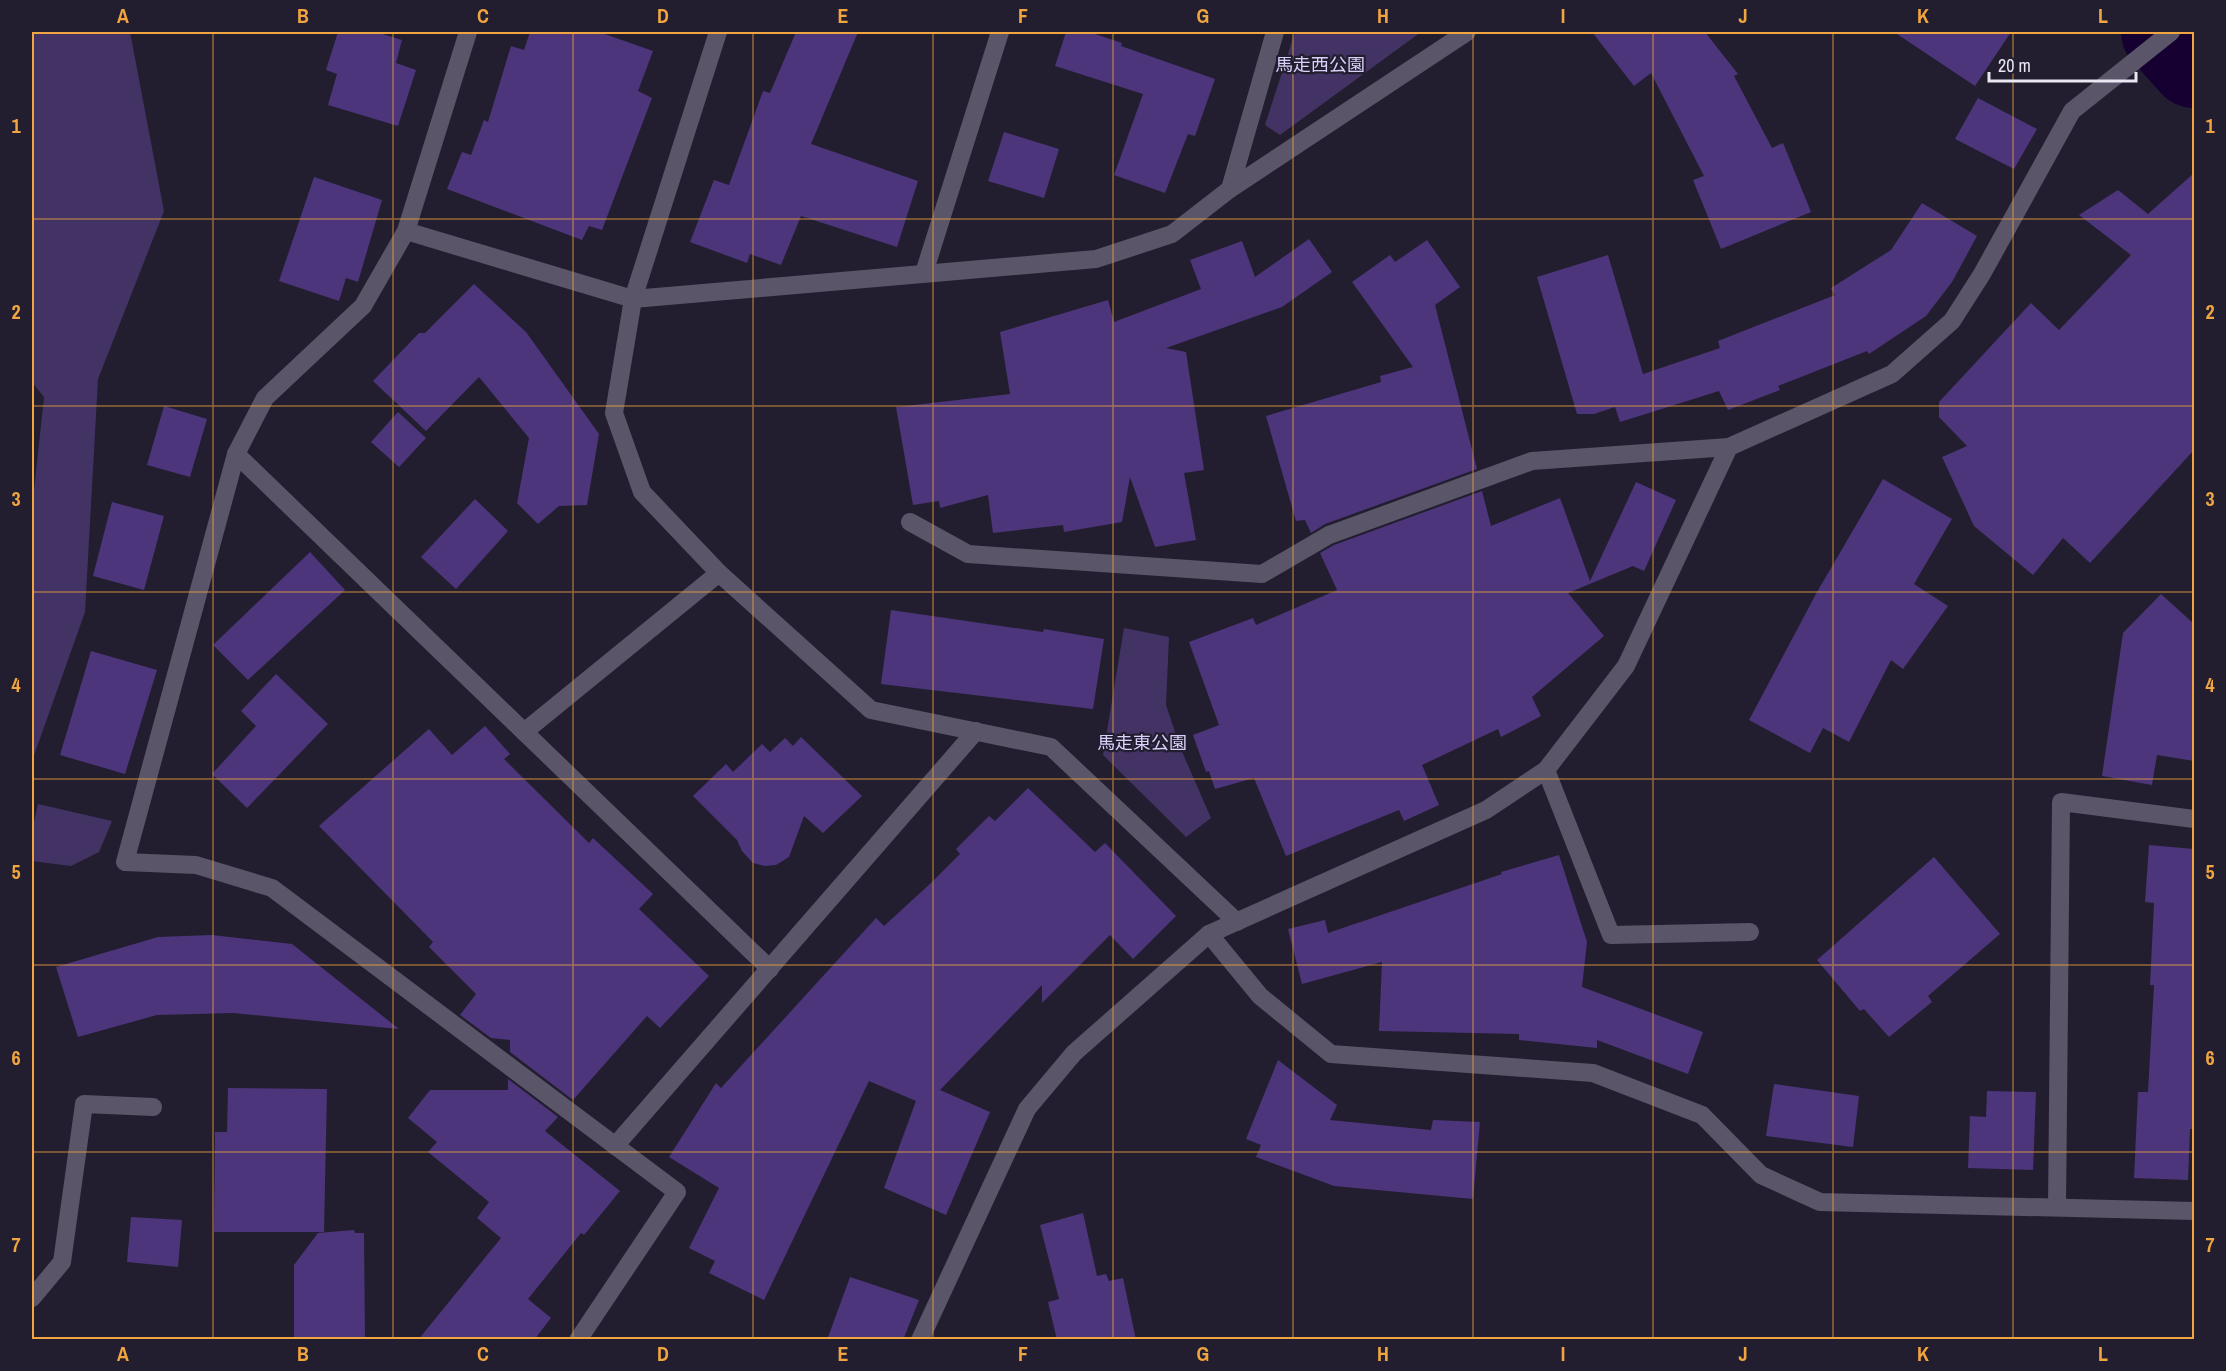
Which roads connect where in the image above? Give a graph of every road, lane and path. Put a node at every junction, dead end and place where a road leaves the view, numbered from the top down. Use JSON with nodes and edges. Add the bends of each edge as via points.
{"nodes":[{"id":1,"x":468,"y":32,"type":"edge"},
{"id":2,"x":718,"y":32,"type":"edge"},
{"id":3,"x":1000,"y":32,"type":"edge"},
{"id":4,"x":1275,"y":32,"type":"edge"},
{"id":5,"x":1467,"y":32,"type":"edge"},
{"id":6,"x":2171,"y":32,"type":"edge"},
{"id":7,"x":1230,"y":189,"type":"junction"},
{"id":8,"x":406,"y":231,"type":"junction"},
{"id":9,"x":924,"y":273,"type":"junction"},
{"id":10,"x":633,"y":299,"type":"junction"},
{"id":11,"x":1729,"y":447,"type":"junction"},
{"id":12,"x":236,"y":454,"type":"junction"},
{"id":13,"x":910,"y":522,"type":"dead end"},
{"id":14,"x":719,"y":573,"type":"junction"},
{"id":15,"x":976,"y":731,"type":"junction"},
{"id":16,"x":524,"y":732,"type":"junction"},
{"id":17,"x":1546,"y":770,"type":"junction"},
{"id":18,"x":2194,"y":819,"type":"edge"},
{"id":19,"x":1237,"y":922,"type":"junction"},
{"id":20,"x":1750,"y":932,"type":"dead end"},
{"id":21,"x":1209,"y":934,"type":"junction"},
{"id":22,"x":770,"y":969,"type":"junction"},
{"id":23,"x":153,"y":1107,"type":"dead end"},
{"id":24,"x":615,"y":1146,"type":"junction"},
{"id":25,"x":2057,"y":1207,"type":"junction"},
{"id":26,"x":2194,"y":1211,"type":"edge"},
{"id":27,"x":32,"y":1298,"type":"edge"},
{"id":28,"x":578,"y":1340,"type":"edge"},
{"id":29,"x":920,"y":1340,"type":"edge"}],
"edges":[{"from":1,"to":8,"type":"street"},
{"from":2,"to":10,"type":"street"},
{"from":3,"to":9,"type":"street"},
{"from":4,"to":7,"type":"street"},
{"from":5,"to":7,"type":"street"},
{"from":6,"to":11,"type":"street","via":[[2072,111],[1952,321],[1892,374]]},
{"from":7,"to":9,"type":"street","via":[[1172,234],[1096,259]]},
{"from":8,"to":10,"type":"street"},
{"from":8,"to":12,"type":"street","via":[[363,306],[265,398]]},
{"from":9,"to":10,"type":"street"},
{"from":10,"to":14,"type":"street","via":[[614,413],[642,492]]},
{"from":11,"to":13,"type":"street","via":[[1532,460],[1329,535],[1262,574],[968,554]]},
{"from":11,"to":17,"type":"street","via":[[1626,666]]},
{"from":12,"to":16,"type":"street"},
{"from":12,"to":24,"type":"street","via":[[125,862],[195,865],[272,888]]},
{"from":14,"to":15,"type":"street","via":[[871,710]]},
{"from":14,"to":16,"type":"street"},
{"from":15,"to":19,"type":"street","via":[[1051,747]]},
{"from":15,"to":22,"type":"street"},
{"from":16,"to":22,"type":"street"},
{"from":17,"to":19,"type":"street","via":[[1486,810]]},
{"from":17,"to":20,"type":"street","via":[[1611,935]]},
{"from":18,"to":25,"type":"street","via":[[2061,802]]},
{"from":19,"to":21,"type":"street"},
{"from":21,"to":25,"type":"street","via":[[1260,996],[1331,1053],[1593,1073],[1702,1115],[1761,1175],[1820,1202]]},
{"from":21,"to":29,"type":"street","via":[[1074,1053],[1027,1109]]},
{"from":22,"to":24,"type":"street"},
{"from":23,"to":27,"type":"street","via":[[84,1104],[62,1262]]},
{"from":24,"to":28,"type":"street","via":[[677,1192]]},
{"from":25,"to":26,"type":"street"}]}
